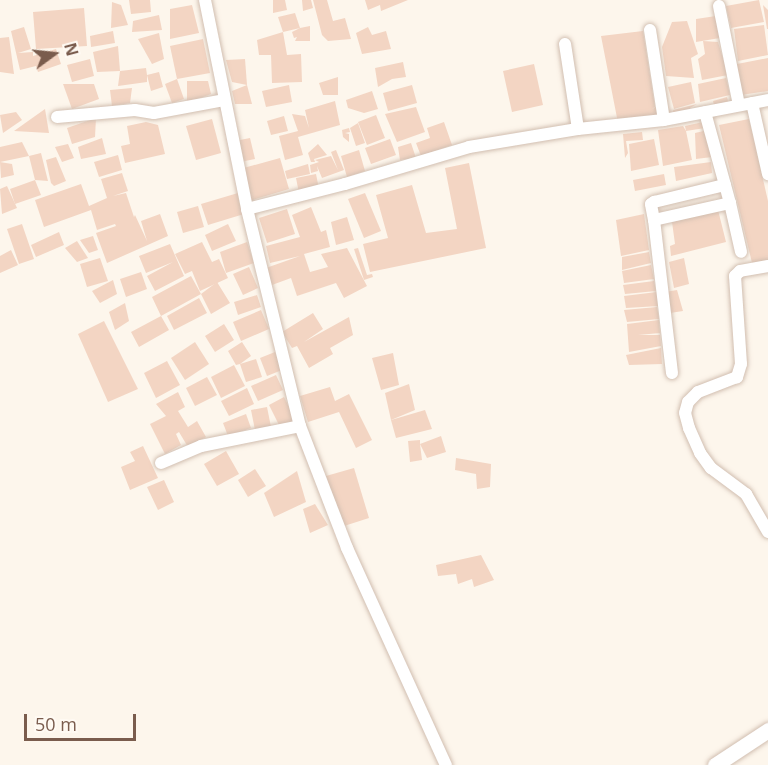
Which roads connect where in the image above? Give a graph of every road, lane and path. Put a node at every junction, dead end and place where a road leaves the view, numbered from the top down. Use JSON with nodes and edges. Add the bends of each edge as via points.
{"nodes":[{"id":1,"x":205,"y":0,"type":"edge"},
{"id":2,"x":720,"y":6,"type":"dead end"},
{"id":3,"x":650,"y":30,"type":"dead end"},
{"id":4,"x":565,"y":44,"type":"dead end"},
{"id":5,"x":224,"y":100,"type":"junction"},
{"id":6,"x":768,"y":100,"type":"edge"},
{"id":7,"x":752,"y":103,"type":"junction"},
{"id":8,"x":739,"y":105,"type":"junction"},
{"id":9,"x":705,"y":112,"type":"junction"},
{"id":10,"x":57,"y":117,"type":"dead end"},
{"id":11,"x":664,"y":120,"type":"junction"},
{"id":12,"x":578,"y":129,"type":"junction"},
{"id":13,"x":768,"y":174,"type":"edge"},
{"id":14,"x":725,"y":185,"type":"junction"},
{"id":15,"x":730,"y":203,"type":"junction"},
{"id":16,"x":247,"y":209,"type":"junction"},
{"id":17,"x":654,"y":220,"type":"junction"},
{"id":18,"x":741,"y":252,"type":"dead end"},
{"id":19,"x":768,"y":266,"type":"edge"},
{"id":20,"x":672,"y":373,"type":"dead end"},
{"id":21,"x":300,"y":426,"type":"junction"},
{"id":22,"x":161,"y":463,"type":"dead end"},
{"id":23,"x":768,"y":532,"type":"edge"},
{"id":24,"x":768,"y":730,"type":"edge"},
{"id":25,"x":446,"y":765,"type":"edge"},
{"id":26,"x":715,"y":765,"type":"edge"}],
"edges":[{"from":1,"to":5,"type":"street"},
{"from":2,"to":8,"type":"street"},
{"from":3,"to":11,"type":"street"},
{"from":4,"to":12,"type":"street"},
{"from":5,"to":10,"type":"street","via":[[154,113],[135,110]]},
{"from":5,"to":16,"type":"street"},
{"from":6,"to":7,"type":"street"},
{"from":7,"to":8,"type":"street"},
{"from":7,"to":13,"type":"street"},
{"from":8,"to":9,"type":"street"},
{"from":9,"to":11,"type":"street"},
{"from":9,"to":14,"type":"street"},
{"from":11,"to":12,"type":"street"},
{"from":12,"to":16,"type":"street","via":[[469,147]]},
{"from":14,"to":15,"type":"street"},
{"from":14,"to":17,"type":"street","via":[[654,202]]},
{"from":15,"to":17,"type":"street"},
{"from":15,"to":18,"type":"street"},
{"from":16,"to":21,"type":"street"},
{"from":17,"to":20,"type":"street"},
{"from":19,"to":23,"type":"street","via":[[740,271],[735,276],[741,364],[737,377],[698,392],[688,402],[685,413],[700,453],[711,468],[746,494]]},
{"from":21,"to":22,"type":"street","via":[[212,444]]},
{"from":21,"to":25,"type":"street","via":[[346,548]]},
{"from":24,"to":26,"type":"street"}]}
